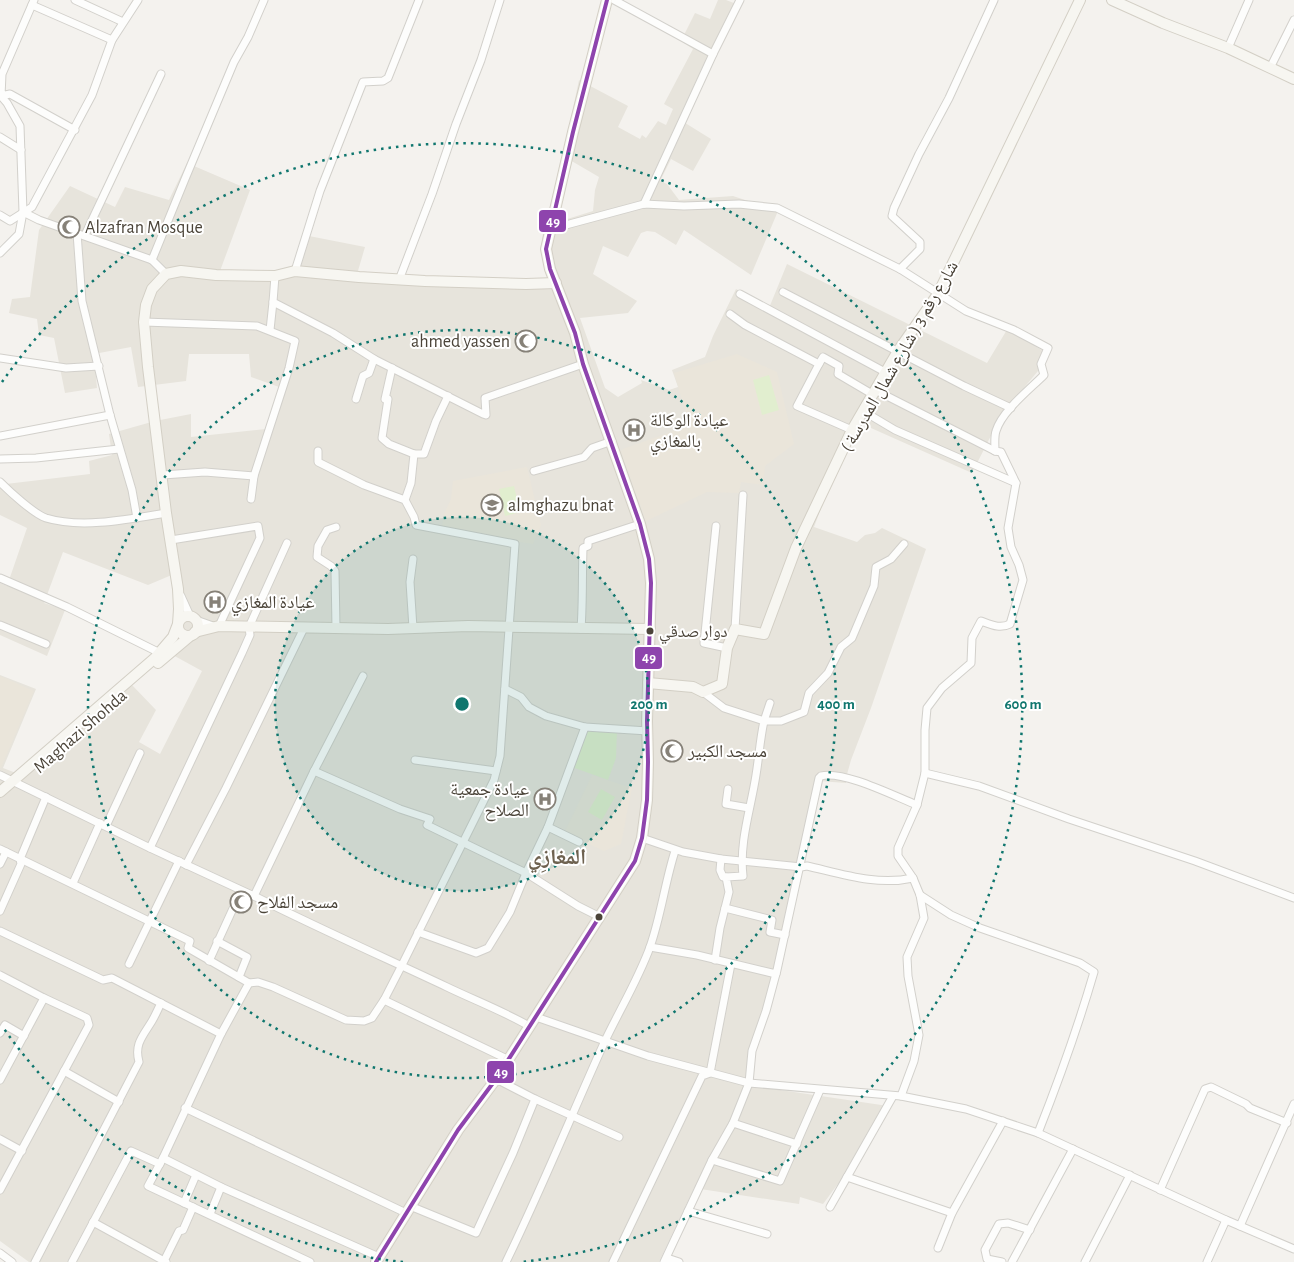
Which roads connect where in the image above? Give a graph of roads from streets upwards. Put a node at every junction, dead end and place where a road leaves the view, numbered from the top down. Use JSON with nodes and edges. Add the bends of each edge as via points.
{"nodes":[{"id":1,"x":75,"y":0,"type":"edge"},
{"id":2,"x":138,"y":0,"type":"edge"},
{"id":3,"x":264,"y":0,"type":"edge"},
{"id":4,"x":419,"y":0,"type":"edge"},
{"id":5,"x":500,"y":0,"type":"edge"},
{"id":6,"x":608,"y":0,"type":"edge"},
{"id":7,"x":614,"y":0,"type":"edge"},
{"id":8,"x":740,"y":0,"type":"edge"},
{"id":9,"x":994,"y":0,"type":"edge"},
{"id":10,"x":1080,"y":0,"type":"edge"},
{"id":11,"x":1112,"y":0,"type":"edge"},
{"id":12,"x":1249,"y":0,"type":"edge"},
{"id":13,"x":33,"y":2,"type":"edge"},
{"id":14,"x":1294,"y":20,"type":"edge"},
{"id":15,"x":124,"y":22,"type":"junction"},
{"id":16,"x":112,"y":40,"type":"junction"},
{"id":17,"x":1228,"y":48,"type":"junction"},
{"id":18,"x":713,"y":54,"type":"junction"},
{"id":19,"x":1270,"y":68,"type":"junction"},
{"id":20,"x":161,"y":74,"type":"dead end"},
{"id":21,"x":1294,"y":79,"type":"edge"},
{"id":22,"x":0,"y":96,"type":"edge"},
{"id":23,"x":75,"y":130,"type":"junction"},
{"id":24,"x":0,"y":137,"type":"edge"},
{"id":25,"x":22,"y":150,"type":"junction"},
{"id":26,"x":644,"y":204,"type":"junction"},
{"id":27,"x":23,"y":212,"type":"junction"},
{"id":28,"x":0,"y":214,"type":"edge"},
{"id":29,"x":551,"y":229,"type":"junction"},
{"id":30,"x":77,"y":233,"type":"junction"},
{"id":31,"x":85,"y":235,"type":"junction"},
{"id":32,"x":0,"y":253,"type":"edge"},
{"id":33,"x":152,"y":260,"type":"junction"},
{"id":34,"x":900,"y":268,"type":"junction"},
{"id":35,"x":295,"y":271,"type":"junction"},
{"id":36,"x":166,"y":274,"type":"junction"},
{"id":37,"x":275,"y":276,"type":"junction"},
{"id":38,"x":399,"y":280,"type":"junction"},
{"id":39,"x":556,"y":283,"type":"junction"},
{"id":40,"x":783,"y":292,"type":"dead end"},
{"id":41,"x":740,"y":294,"type":"dead end"},
{"id":42,"x":938,"y":294,"type":"junction"},
{"id":43,"x":273,"y":302,"type":"junction"},
{"id":44,"x":730,"y":314,"type":"dead end"},
{"id":45,"x":144,"y":322,"type":"junction"},
{"id":46,"x":270,"y":330,"type":"junction"},
{"id":47,"x":898,"y":351,"type":"junction"},
{"id":48,"x":0,"y":358,"type":"edge"},
{"id":49,"x":374,"y":359,"type":"junction"},
{"id":50,"x":583,"y":364,"type":"junction"},
{"id":51,"x":819,"y":364,"type":"junction"},
{"id":52,"x":98,"y":366,"type":"junction"},
{"id":53,"x":392,"y":368,"type":"junction"},
{"id":54,"x":885,"y":372,"type":"junction"},
{"id":55,"x":873,"y":392,"type":"junction"},
{"id":56,"x":448,"y":396,"type":"junction"},
{"id":57,"x":356,"y":400,"type":"dead end"},
{"id":58,"x":1011,"y":408,"type":"junction"},
{"id":59,"x":862,"y":411,"type":"junction"},
{"id":60,"x":110,"y":415,"type":"junction"},
{"id":61,"x":852,"y":430,"type":"junction"},
{"id":62,"x":0,"y":436,"type":"edge"},
{"id":63,"x":612,"y":442,"type":"junction"},
{"id":64,"x":119,"y":449,"type":"junction"},
{"id":65,"x":318,"y":451,"type":"dead end"},
{"id":66,"x":995,"y":451,"type":"junction"},
{"id":67,"x":414,"y":454,"type":"junction"},
{"id":68,"x":0,"y":459,"type":"edge"},
{"id":69,"x":534,"y":471,"type":"dead end"},
{"id":70,"x":163,"y":475,"type":"junction"},
{"id":71,"x":254,"y":476,"type":"junction"},
{"id":72,"x":0,"y":482,"type":"edge"},
{"id":73,"x":1016,"y":483,"type":"junction"},
{"id":74,"x":743,"y":495,"type":"dead end"},
{"id":75,"x":251,"y":499,"type":"dead end"},
{"id":76,"x":405,"y":500,"type":"junction"},
{"id":77,"x":166,"y":513,"type":"junction"},
{"id":78,"x":137,"y":518,"type":"junction"},
{"id":79,"x":640,"y":524,"type":"junction"},
{"id":80,"x":716,"y":526,"type":"dead end"},
{"id":81,"x":336,"y":527,"type":"dead end"},
{"id":82,"x":171,"y":540,"type":"junction"},
{"id":83,"x":287,"y":543,"type":"dead end"},
{"id":84,"x":904,"y":544,"type":"dead end"},
{"id":85,"x":413,"y":559,"type":"dead end"},
{"id":86,"x":0,"y":578,"type":"edge"},
{"id":87,"x":178,"y":589,"type":"junction"},
{"id":88,"x":193,"y":618,"type":"junction"},
{"id":89,"x":178,"y":624,"type":"junction"},
{"id":90,"x":0,"y":625,"type":"edge"},
{"id":91,"x":216,"y":626,"type":"junction"},
{"id":92,"x":249,"y":627,"type":"junction"},
{"id":93,"x":304,"y":628,"type":"junction"},
{"id":94,"x":336,"y":628,"type":"junction"},
{"id":95,"x":413,"y":628,"type":"junction"},
{"id":96,"x":510,"y":628,"type":"junction"},
{"id":97,"x":582,"y":629,"type":"junction"},
{"id":98,"x":650,"y":629,"type":"junction"},
{"id":99,"x":735,"y":629,"type":"junction"},
{"id":100,"x":193,"y":634,"type":"junction"},
{"id":101,"x":46,"y":644,"type":"dead end"},
{"id":102,"x":727,"y":648,"type":"junction"},
{"id":103,"x":158,"y":657,"type":"junction"},
{"id":104,"x":363,"y":676,"type":"dead end"},
{"id":105,"x":648,"y":683,"type":"junction"},
{"id":106,"x":505,"y":690,"type":"junction"},
{"id":107,"x":703,"y":692,"type":"junction"},
{"id":108,"x":770,"y":703,"type":"dead end"},
{"id":109,"x":764,"y":721,"type":"junction"},
{"id":110,"x":585,"y":727,"type":"junction"},
{"id":111,"x":648,"y":731,"type":"junction"},
{"id":112,"x":140,"y":753,"type":"dead end"},
{"id":113,"x":416,"y":760,"type":"dead end"},
{"id":114,"x":496,"y":770,"type":"junction"},
{"id":115,"x":314,"y":771,"type":"junction"},
{"id":116,"x":925,"y":773,"type":"junction"},
{"id":117,"x":0,"y":775,"type":"edge"},
{"id":118,"x":16,"y":782,"type":"junction"},
{"id":119,"x":728,"y":789,"type":"dead end"},
{"id":120,"x":0,"y":792,"type":"edge"},
{"id":121,"x":46,"y":797,"type":"junction"},
{"id":122,"x":0,"y":800,"type":"edge"},
{"id":123,"x":917,"y":805,"type":"junction"},
{"id":124,"x":749,"y":808,"type":"junction"},
{"id":125,"x":103,"y":824,"type":"junction"},
{"id":126,"x":548,"y":827,"type":"junction"},
{"id":127,"x":642,"y":838,"type":"junction"},
{"id":128,"x":463,"y":842,"type":"junction"},
{"id":129,"x":579,"y":842,"type":"dead end"},
{"id":130,"x":150,"y":848,"type":"junction"},
{"id":131,"x":3,"y":850,"type":"edge"},
{"id":132,"x":675,"y":851,"type":"junction"},
{"id":133,"x":20,"y":859,"type":"junction"},
{"id":134,"x":721,"y":859,"type":"junction"},
{"id":135,"x":742,"y":860,"type":"junction"},
{"id":136,"x":183,"y":863,"type":"junction"},
{"id":137,"x":0,"y":864,"type":"edge"},
{"id":138,"x":801,"y":867,"type":"junction"},
{"id":139,"x":526,"y":873,"type":"junction"},
{"id":140,"x":726,"y":877,"type":"junction"},
{"id":141,"x":912,"y":878,"type":"junction"},
{"id":142,"x":73,"y":883,"type":"junction"},
{"id":143,"x":240,"y":891,"type":"junction"},
{"id":144,"x":920,"y":895,"type":"junction"},
{"id":145,"x":254,"y":896,"type":"junction"},
{"id":146,"x":1294,"y":898,"type":"edge"},
{"id":147,"x":725,"y":908,"type":"junction"},
{"id":148,"x":0,"y":911,"type":"edge"},
{"id":149,"x":600,"y":916,"type":"junction"},
{"id":150,"x":150,"y":922,"type":"junction"},
{"id":151,"x":0,"y":932,"type":"edge"},
{"id":152,"x":418,"y":932,"type":"junction"},
{"id":153,"x":785,"y":935,"type":"junction"},
{"id":154,"x":217,"y":941,"type":"junction"},
{"id":155,"x":650,"y":947,"type":"junction"},
{"id":156,"x":715,"y":960,"type":"junction"},
{"id":157,"x":209,"y":961,"type":"junction"},
{"id":158,"x":129,"y":964,"type":"dead end"},
{"id":159,"x":731,"y":964,"type":"junction"},
{"id":160,"x":402,"y":965,"type":"junction"},
{"id":161,"x":776,"y":974,"type":"junction"},
{"id":162,"x":0,"y":975,"type":"edge"},
{"id":163,"x":239,"y":977,"type":"junction"},
{"id":164,"x":249,"y":982,"type":"junction"},
{"id":165,"x":44,"y":998,"type":"junction"},
{"id":166,"x":384,"y":1000,"type":"junction"},
{"id":167,"x":161,"y":1003,"type":"junction"},
{"id":168,"x":536,"y":1017,"type":"junction"},
{"id":169,"x":529,"y":1026,"type":"junction"},
{"id":170,"x":0,"y":1033,"type":"edge"},
{"id":171,"x":221,"y":1034,"type":"junction"},
{"id":172,"x":24,"y":1036,"type":"junction"},
{"id":173,"x":604,"y":1042,"type":"junction"},
{"id":174,"x":508,"y":1060,"type":"junction"},
{"id":175,"x":64,"y":1072,"type":"junction"},
{"id":176,"x":710,"y":1073,"type":"junction"},
{"id":177,"x":496,"y":1079,"type":"junction"},
{"id":178,"x":0,"y":1080,"type":"edge"},
{"id":179,"x":749,"y":1083,"type":"junction"},
{"id":180,"x":820,"y":1090,"type":"junction"},
{"id":181,"x":893,"y":1096,"type":"junction"},
{"id":182,"x":901,"y":1096,"type":"junction"},
{"id":183,"x":535,"y":1099,"type":"junction"},
{"id":184,"x":119,"y":1102,"type":"junction"},
{"id":185,"x":1294,"y":1104,"type":"edge"},
{"id":186,"x":185,"y":1108,"type":"junction"},
{"id":187,"x":572,"y":1115,"type":"junction"},
{"id":188,"x":1003,"y":1121,"type":"junction"},
{"id":189,"x":733,"y":1123,"type":"junction"},
{"id":190,"x":1287,"y":1123,"type":"junction"},
{"id":191,"x":1038,"y":1133,"type":"junction"},
{"id":192,"x":620,"y":1137,"type":"dead end"},
{"id":193,"x":0,"y":1139,"type":"edge"},
{"id":194,"x":797,"y":1144,"type":"junction"},
{"id":195,"x":1073,"y":1149,"type":"junction"},
{"id":196,"x":22,"y":1151,"type":"junction"},
{"id":197,"x":712,"y":1160,"type":"junction"},
{"id":198,"x":161,"y":1161,"type":"junction"},
{"id":199,"x":196,"y":1175,"type":"junction"},
{"id":200,"x":1130,"y":1175,"type":"junction"},
{"id":201,"x":847,"y":1177,"type":"junction"},
{"id":202,"x":221,"y":1187,"type":"junction"},
{"id":203,"x":0,"y":1190,"type":"edge"},
{"id":204,"x":1160,"y":1190,"type":"junction"},
{"id":205,"x":184,"y":1203,"type":"junction"},
{"id":206,"x":193,"y":1206,"type":"junction"},
{"id":207,"x":830,"y":1207,"type":"dead end"},
{"id":208,"x":408,"y":1210,"type":"junction"},
{"id":209,"x":688,"y":1210,"type":"junction"},
{"id":210,"x":952,"y":1213,"type":"junction"},
{"id":211,"x":210,"y":1214,"type":"junction"},
{"id":212,"x":1226,"y":1220,"type":"junction"},
{"id":213,"x":93,"y":1222,"type":"junction"},
{"id":214,"x":1240,"y":1226,"type":"junction"},
{"id":215,"x":1030,"y":1230,"type":"junction"},
{"id":216,"x":767,"y":1234,"type":"dead end"},
{"id":217,"x":938,"y":1248,"type":"dead end"},
{"id":218,"x":1294,"y":1249,"type":"edge"},
{"id":219,"x":0,"y":1253,"type":"edge"},
{"id":220,"x":378,"y":1259,"type":"edge"},
{"id":221,"x":665,"y":1260,"type":"edge"},
{"id":222,"x":165,"y":1261,"type":"edge"},
{"id":223,"x":306,"y":1261,"type":"edge"},
{"id":224,"x":12,"y":1262,"type":"edge"},
{"id":225,"x":35,"y":1262,"type":"edge"},
{"id":226,"x":72,"y":1262,"type":"edge"},
{"id":227,"x":506,"y":1262,"type":"edge"},
{"id":228,"x":613,"y":1262,"type":"edge"},
{"id":229,"x":679,"y":1262,"type":"edge"},
{"id":230,"x":1002,"y":1262,"type":"edge"},
{"id":231,"x":1012,"y":1262,"type":"edge"},
{"id":232,"x":1085,"y":1262,"type":"edge"},
{"id":233,"x":1207,"y":1262,"type":"edge"}],
"edges":[{"from":1,"to":15,"type":"street"},
{"from":2,"to":15,"type":"street"},
{"from":3,"to":33,"type":"street","via":[[234,62]]},
{"from":4,"to":35,"type":"street","via":[[388,78],[363,82],[320,191]]},
{"from":5,"to":38,"type":"street"},
{"from":6,"to":29,"type":"street"},
{"from":7,"to":18,"type":"street"},
{"from":8,"to":18,"type":"street"},
{"from":9,"to":34,"type":"street","via":[[894,208],[892,216],[920,242],[920,249]]},
{"from":10,"to":42,"type":"street","name":"شارع رقم 3 ( شارع شمال المدرسة )"},
{"from":11,"to":17,"type":"street"},
{"from":12,"to":17,"type":"street"},
{"from":13,"to":16,"type":"street"},
{"from":13,"to":22,"type":"street","via":[[2,74]]},
{"from":14,"to":19,"type":"street"},
{"from":15,"to":16,"type":"street"},
{"from":16,"to":23,"type":"street"},
{"from":17,"to":19,"type":"street"},
{"from":18,"to":26,"type":"street"},
{"from":19,"to":21,"type":"street"},
{"from":20,"to":31,"type":"street"},
{"from":22,"to":23,"type":"street","via":[[10,94]]},
{"from":22,"to":25,"type":"street","via":[[20,126]]},
{"from":23,"to":27,"type":"street","via":[[32,206]]},
{"from":24,"to":25,"type":"street"},
{"from":25,"to":27,"type":"street"},
{"from":26,"to":29,"type":"street"},
{"from":26,"to":34,"type":"street","via":[[739,204],[778,208]]},
{"from":27,"to":28,"type":"street","via":[[10,221]]},
{"from":27,"to":30,"type":"street"},
{"from":27,"to":32,"type":"street","via":[[18,234]]},
{"from":29,"to":39,"type":"street","via":[[546,249]]},
{"from":30,"to":31,"type":"street"},
{"from":30,"to":52,"type":"street","via":[[82,301]]},
{"from":31,"to":33,"type":"street"},
{"from":33,"to":36,"type":"street"},
{"from":34,"to":42,"type":"street"},
{"from":35,"to":37,"type":"street"},
{"from":35,"to":38,"type":"street"},
{"from":36,"to":37,"type":"street","via":[[181,271]]},
{"from":36,"to":45,"type":"street","via":[[152,289]]},
{"from":37,"to":43,"type":"street"},
{"from":38,"to":39,"type":"street"},
{"from":39,"to":50,"type":"street"},
{"from":40,"to":47,"type":"street"},
{"from":41,"to":54,"type":"street"},
{"from":42,"to":47,"type":"street","name":"شارع رقم 3 ( شارع شمال المدرسة )"},
{"from":42,"to":58,"type":"street","via":[[966,311],[1048,348],[1041,364],[1044,375]]},
{"from":43,"to":46,"type":"street"},
{"from":43,"to":49,"type":"street"},
{"from":44,"to":51,"type":"street","via":[[744,325]]},
{"from":45,"to":46,"type":"street","via":[[257,326]]},
{"from":45,"to":70,"type":"street"},
{"from":46,"to":71,"type":"street","via":[[295,341]]},
{"from":47,"to":54,"type":"street","name":"شارع رقم 3 ( شارع شمال المدرسة )"},
{"from":47,"to":58,"type":"street"},
{"from":48,"to":52,"type":"street","via":[[66,368]]},
{"from":49,"to":53,"type":"street"},
{"from":49,"to":57,"type":"street","via":[[369,373],[363,376]]},
{"from":50,"to":56,"type":"street","via":[[485,398],[486,415]]},
{"from":50,"to":63,"type":"street"},
{"from":51,"to":55,"type":"street","via":[[823,357],[839,366],[838,374]]},
{"from":51,"to":61,"type":"street","via":[[797,406]]},
{"from":52,"to":60,"type":"street"},
{"from":53,"to":56,"type":"street"},
{"from":53,"to":67,"type":"street","via":[[385,398],[388,399],[382,438]]},
{"from":54,"to":55,"type":"street","name":"شارع رقم 3 ( شارع شمال المدرسة )"},
{"from":55,"to":59,"type":"street","name":"شارع رقم 3 ( شارع شمال المدرسة )"},
{"from":55,"to":66,"type":"street"},
{"from":56,"to":67,"type":"street","via":[[424,454]]},
{"from":58,"to":66,"type":"street","via":[[995,432]]},
{"from":59,"to":61,"type":"street","name":"شارع رقم 3 ( شارع شمال المدرسة )"},
{"from":59,"to":73,"type":"street","via":[[895,430]]},
{"from":60,"to":62,"type":"street"},
{"from":60,"to":64,"type":"street"},
{"from":61,"to":99,"type":"street","name":"شارع رقم 3 ( شارع شمال المدرسة )","via":[[796,548],[764,634]]},
{"from":63,"to":69,"type":"street","via":[[592,448],[584,457]]},
{"from":63,"to":79,"type":"street"},
{"from":64,"to":68,"type":"street","via":[[54,457]]},
{"from":64,"to":78,"type":"street"},
{"from":65,"to":76,"type":"street","via":[[318,462],[364,485]]},
{"from":66,"to":73,"type":"street","via":[[1001,452]]},
{"from":67,"to":76,"type":"street","via":[[411,483]]},
{"from":70,"to":71,"type":"street","via":[[205,472]]},
{"from":70,"to":77,"type":"street"},
{"from":71,"to":75,"type":"street"},
{"from":72,"to":78,"type":"street","via":[[44,517],[70,523]]},
{"from":73,"to":116,"type":"street","via":[[1008,528],[1023,580],[1010,624],[1004,627],[981,621],[972,638],[971,663],[942,688],[927,708]]},
{"from":74,"to":99,"type":"street"},
{"from":76,"to":96,"type":"street","via":[[416,525],[515,544]]},
{"from":77,"to":78,"type":"street"},
{"from":77,"to":82,"type":"street"},
{"from":79,"to":97,"type":"street","via":[[588,541],[588,546],[583,548]]},
{"from":79,"to":98,"type":"street","via":[[649,559]]},
{"from":80,"to":102,"type":"street","via":[[704,643]]},
{"from":81,"to":94,"type":"street","via":[[327,530],[318,546],[318,557],[335,571]]},
{"from":82,"to":87,"type":"street"},
{"from":82,"to":91,"type":"street","via":[[258,526],[260,538]]},
{"from":83,"to":92,"type":"street"},
{"from":84,"to":109,"type":"street","via":[[891,560],[876,567],[874,586],[852,638],[841,647],[828,674],[809,694],[804,712],[781,721]]},
{"from":85,"to":95,"type":"street","via":[[410,590]]},
{"from":86,"to":103,"type":"street","via":[[67,607]]},
{"from":87,"to":88,"type":"street"},
{"from":87,"to":89,"type":"street"},
{"from":88,"to":89,"type":"street","via":[[181,618]]},
{"from":88,"to":91,"type":"street"},
{"from":88,"to":100,"type":"street","via":[[198,625]]},
{"from":89,"to":100,"type":"street","via":[[181,634]]},
{"from":89,"to":103,"type":"street"},
{"from":90,"to":101,"type":"street"},
{"from":91,"to":92,"type":"street"},
{"from":91,"to":100,"type":"street"},
{"from":92,"to":93,"type":"street"},
{"from":92,"to":130,"type":"street","via":[[250,635],[242,653]]},
{"from":93,"to":94,"type":"street"},
{"from":93,"to":136,"type":"street","via":[[235,771]]},
{"from":94,"to":95,"type":"street"},
{"from":95,"to":96,"type":"street"},
{"from":96,"to":97,"type":"street"},
{"from":96,"to":106,"type":"street"},
{"from":97,"to":98,"type":"street"},
{"from":98,"to":105,"type":"street"},
{"from":99,"to":102,"type":"street"},
{"from":100,"to":103,"type":"street"},
{"from":102,"to":107,"type":"street","via":[[722,684]]},
{"from":103,"to":118,"type":"street","name":"Maghazi Shohda"},
{"from":104,"to":115,"type":"street"},
{"from":105,"to":107,"type":"street","via":[[693,687]]},
{"from":105,"to":111,"type":"street"},
{"from":106,"to":110,"type":"street","via":[[522,697],[529,707],[546,716]]},
{"from":106,"to":114,"type":"street"},
{"from":107,"to":109,"type":"street","via":[[724,708]]},
{"from":108,"to":109,"type":"street"},
{"from":109,"to":124,"type":"street"},
{"from":110,"to":111,"type":"street"},
{"from":110,"to":126,"type":"street"},
{"from":111,"to":127,"type":"street","via":[[647,800]]},
{"from":112,"to":125,"type":"street"},
{"from":113,"to":114,"type":"street"},
{"from":114,"to":128,"type":"street"},
{"from":115,"to":128,"type":"street","via":[[430,819],[427,825]]},
{"from":115,"to":145,"type":"street"},
{"from":116,"to":123,"type":"street"},
{"from":116,"to":146,"type":"street","via":[[979,786]]},
{"from":117,"to":118,"type":"street"},
{"from":118,"to":120,"type":"street","name":"Maghazi Shohda"},
{"from":118,"to":121,"type":"street"},
{"from":118,"to":122,"type":"street","name":"Maghazi Shohda"},
{"from":119,"to":124,"type":"street","via":[[726,804]]},
{"from":121,"to":125,"type":"street"},
{"from":121,"to":133,"type":"street"},
{"from":123,"to":138,"type":"street","via":[[848,778],[821,776]]},
{"from":123,"to":141,"type":"street","via":[[898,848],[898,856]]},
{"from":124,"to":135,"type":"street"},
{"from":125,"to":130,"type":"street"},
{"from":125,"to":142,"type":"street"},
{"from":126,"to":129,"type":"street"},
{"from":126,"to":139,"type":"street"},
{"from":127,"to":132,"type":"street"},
{"from":127,"to":149,"type":"street","via":[[635,861]]},
{"from":128,"to":139,"type":"street"},
{"from":128,"to":152,"type":"street"},
{"from":130,"to":136,"type":"street"},
{"from":131,"to":133,"type":"street"},
{"from":131,"to":137,"type":"street"},
{"from":132,"to":134,"type":"street"},
{"from":132,"to":155,"type":"street"},
{"from":133,"to":142,"type":"street"},
{"from":133,"to":148,"type":"street","via":[[21,864]]},
{"from":134,"to":135,"type":"street"},
{"from":134,"to":140,"type":"street","via":[[720,870]]},
{"from":135,"to":138,"type":"street"},
{"from":135,"to":140,"type":"street","via":[[744,876]]},
{"from":136,"to":143,"type":"street"},
{"from":136,"to":150,"type":"street"},
{"from":138,"to":141,"type":"street","via":[[867,880]]},
{"from":138,"to":153,"type":"street"},
{"from":139,"to":149,"type":"street"},
{"from":139,"to":152,"type":"street","via":[[510,912],[488,948],[476,953]]},
{"from":140,"to":147,"type":"street","via":[[729,892]]},
{"from":141,"to":144,"type":"street"},
{"from":142,"to":150,"type":"street"},
{"from":143,"to":145,"type":"street"},
{"from":143,"to":154,"type":"street"},
{"from":144,"to":182,"type":"street","via":[[924,918],[907,957],[919,1035],[914,1061]]},
{"from":144,"to":191,"type":"street","via":[[951,915],[980,928],[1080,962],[1094,972],[1079,1024]]},
{"from":145,"to":160,"type":"street"},
{"from":147,"to":153,"type":"street","via":[[772,920],[770,932]]},
{"from":147,"to":156,"type":"street"},
{"from":149,"to":168,"type":"street"},
{"from":150,"to":157,"type":"street","via":[[190,941],[188,948]]},
{"from":150,"to":158,"type":"street"},
{"from":151,"to":167,"type":"street","via":[[103,980],[112,978]]},
{"from":152,"to":160,"type":"street"},
{"from":153,"to":161,"type":"street"},
{"from":154,"to":157,"type":"street"},
{"from":154,"to":163,"type":"street","via":[[247,957]]},
{"from":155,"to":156,"type":"street"},
{"from":155,"to":173,"type":"street"},
{"from":156,"to":159,"type":"street"},
{"from":157,"to":163,"type":"street"},
{"from":159,"to":161,"type":"street"},
{"from":159,"to":176,"type":"street"},
{"from":160,"to":166,"type":"street"},
{"from":160,"to":169,"type":"street"},
{"from":161,"to":179,"type":"street","via":[[752,1050]]},
{"from":162,"to":165,"type":"street"},
{"from":163,"to":164,"type":"street"},
{"from":164,"to":166,"type":"street","via":[[258,982],[346,1020],[372,1018]]},
{"from":164,"to":171,"type":"street"},
{"from":165,"to":172,"type":"street"},
{"from":165,"to":175,"type":"street","via":[[87,1018],[89,1025]]},
{"from":166,"to":174,"type":"street"},
{"from":167,"to":171,"type":"street"},
{"from":167,"to":184,"type":"street","via":[[139,1040],[139,1062]]},
{"from":168,"to":169,"type":"street"},
{"from":168,"to":173,"type":"street"},
{"from":169,"to":174,"type":"street"},
{"from":170,"to":172,"type":"street","via":[[4,1025]]},
{"from":171,"to":186,"type":"street"},
{"from":172,"to":178,"type":"street"},
{"from":173,"to":176,"type":"street"},
{"from":173,"to":187,"type":"street"},
{"from":174,"to":177,"type":"street"},
{"from":175,"to":184,"type":"street"},
{"from":175,"to":196,"type":"street"},
{"from":176,"to":179,"type":"street"},
{"from":176,"to":228,"type":"street","via":[[702,1076]]},
{"from":177,"to":183,"type":"street"},
{"from":177,"to":208,"type":"street","via":[[458,1130]]},
{"from":179,"to":180,"type":"street"},
{"from":179,"to":189,"type":"street"},
{"from":180,"to":181,"type":"street"},
{"from":180,"to":194,"type":"street"},
{"from":181,"to":182,"type":"street"},
{"from":181,"to":201,"type":"street"},
{"from":182,"to":188,"type":"street","via":[[966,1109]]},
{"from":183,"to":187,"type":"street"},
{"from":183,"to":208,"type":"street","via":[[476,1233]]},
{"from":184,"to":225,"type":"street"},
{"from":185,"to":190,"type":"street"},
{"from":186,"to":198,"type":"street"},
{"from":186,"to":208,"type":"street"},
{"from":187,"to":192,"type":"street"},
{"from":187,"to":227,"type":"street"},
{"from":188,"to":191,"type":"street"},
{"from":188,"to":210,"type":"street"},
{"from":189,"to":194,"type":"street"},
{"from":189,"to":197,"type":"street"},
{"from":190,"to":204,"type":"street","via":[[1210,1087],[1205,1089]]},
{"from":190,"to":214,"type":"street"},
{"from":191,"to":195,"type":"street"},
{"from":193,"to":196,"type":"street"},
{"from":194,"to":197,"type":"street","via":[[780,1181]]},
{"from":195,"to":200,"type":"street"},
{"from":195,"to":215,"type":"street"},
{"from":196,"to":203,"type":"street"},
{"from":197,"to":209,"type":"street"},
{"from":198,"to":199,"type":"street"},
{"from":198,"to":205,"type":"street","via":[[148,1186]]},
{"from":198,"to":213,"type":"street","via":[[131,1151]]},
{"from":199,"to":202,"type":"street"},
{"from":199,"to":205,"type":"street"},
{"from":200,"to":204,"type":"street"},
{"from":200,"to":232,"type":"street"},
{"from":201,"to":207,"type":"street"},
{"from":201,"to":210,"type":"street"},
{"from":202,"to":211,"type":"street"},
{"from":202,"to":220,"type":"street"},
{"from":204,"to":212,"type":"street"},
{"from":205,"to":206,"type":"street"},
{"from":206,"to":211,"type":"street"},
{"from":206,"to":222,"type":"street"},
{"from":208,"to":220,"type":"street"},
{"from":209,"to":216,"type":"street"},
{"from":209,"to":221,"type":"street"},
{"from":210,"to":217,"type":"street"},
{"from":211,"to":223,"type":"street"},
{"from":212,"to":214,"type":"street"},
{"from":212,"to":233,"type":"street"},
{"from":213,"to":222,"type":"street"},
{"from":213,"to":226,"type":"street"},
{"from":214,"to":218,"type":"street"},
{"from":215,"to":230,"type":"street","via":[[1008,1223],[999,1224],[985,1250],[988,1259]]},
{"from":215,"to":231,"type":"street"},
{"from":219,"to":224,"type":"street"},
{"from":221,"to":229,"type":"street"}]}
